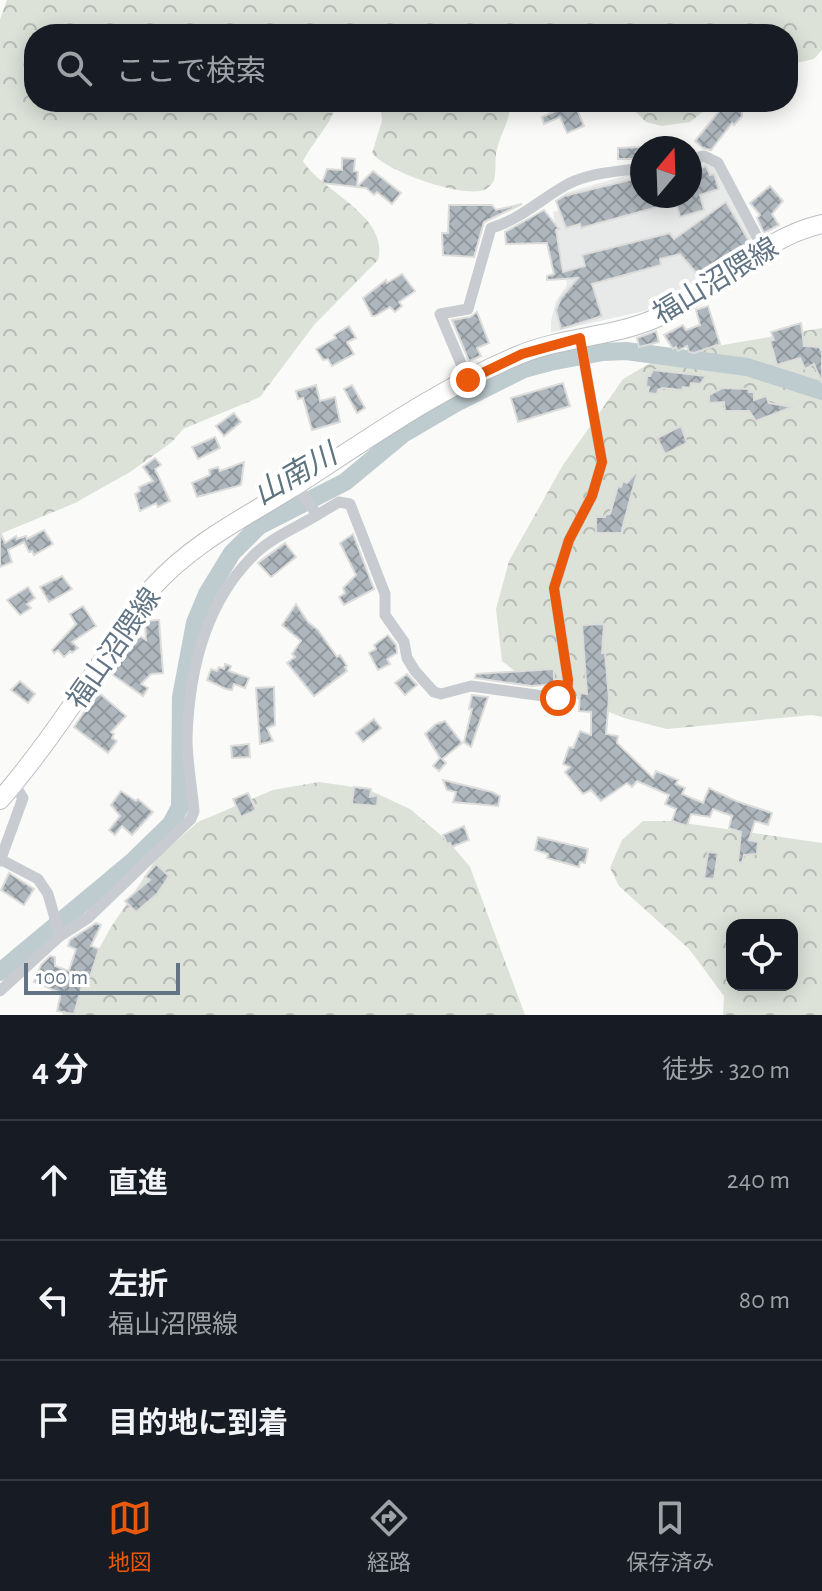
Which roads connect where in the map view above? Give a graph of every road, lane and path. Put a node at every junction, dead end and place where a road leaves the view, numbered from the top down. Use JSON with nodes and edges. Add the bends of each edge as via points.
{"nodes":[{"id":1,"x":702,"y":156,"type":"edge"},
{"id":2,"x":630,"y":169,"type":"edge"},
{"id":3,"x":822,"y":224,"type":"edge"},
{"id":4,"x":764,"y":250,"type":"junction"},
{"id":5,"x":581,"y":341,"type":"junction"},
{"id":6,"x":468,"y":380,"type":"junction"},
{"id":7,"x":300,"y":490,"type":"junction"},
{"id":8,"x":316,"y":514,"type":"junction"},
{"id":9,"x":7,"y":778,"type":"edge"},
{"id":10,"x":0,"y":800,"type":"edge"},
{"id":11,"x":0,"y":860,"type":"edge"},
{"id":12,"x":59,"y":933,"type":"junction"},
{"id":13,"x":0,"y":991,"type":"edge"}],
"edges":[{"from":1,"to":4,"type":"street","via":[[718,163]]},
{"from":2,"to":6,"type":"street","via":[[605,171],[569,184],[491,228],[468,309],[440,314]]},
{"from":3,"to":4,"type":"main road","name":"福山沼隈線","via":[[798,230]]},
{"from":4,"to":5,"type":"main road","name":"福山沼隈線","via":[[678,309]]},
{"from":5,"to":6,"type":"main road","name":"福山沼隈線","via":[[522,354]]},
{"from":5,"to":8,"type":"street","via":[[602,462],[554,588],[567,694],[558,698],[471,686],[434,692],[415,671],[385,615],[385,594],[350,504],[339,502]]},
{"from":6,"to":7,"type":"main road","name":"福山沼隈線","via":[[411,410]]},
{"from":7,"to":8,"type":"street"},
{"from":7,"to":9,"type":"main road","name":"福山沼隈線","via":[[198,545],[151,589],[42,750]]},
{"from":8,"to":12,"type":"street","via":[[252,556],[201,638],[187,741],[191,819],[88,918]]},
{"from":9,"to":10,"type":"main road","name":"福山沼隈線"},
{"from":9,"to":11,"type":"street","via":[[23,798]]},
{"from":11,"to":12,"type":"street","via":[[38,879]]},
{"from":12,"to":13,"type":"street"}]}
